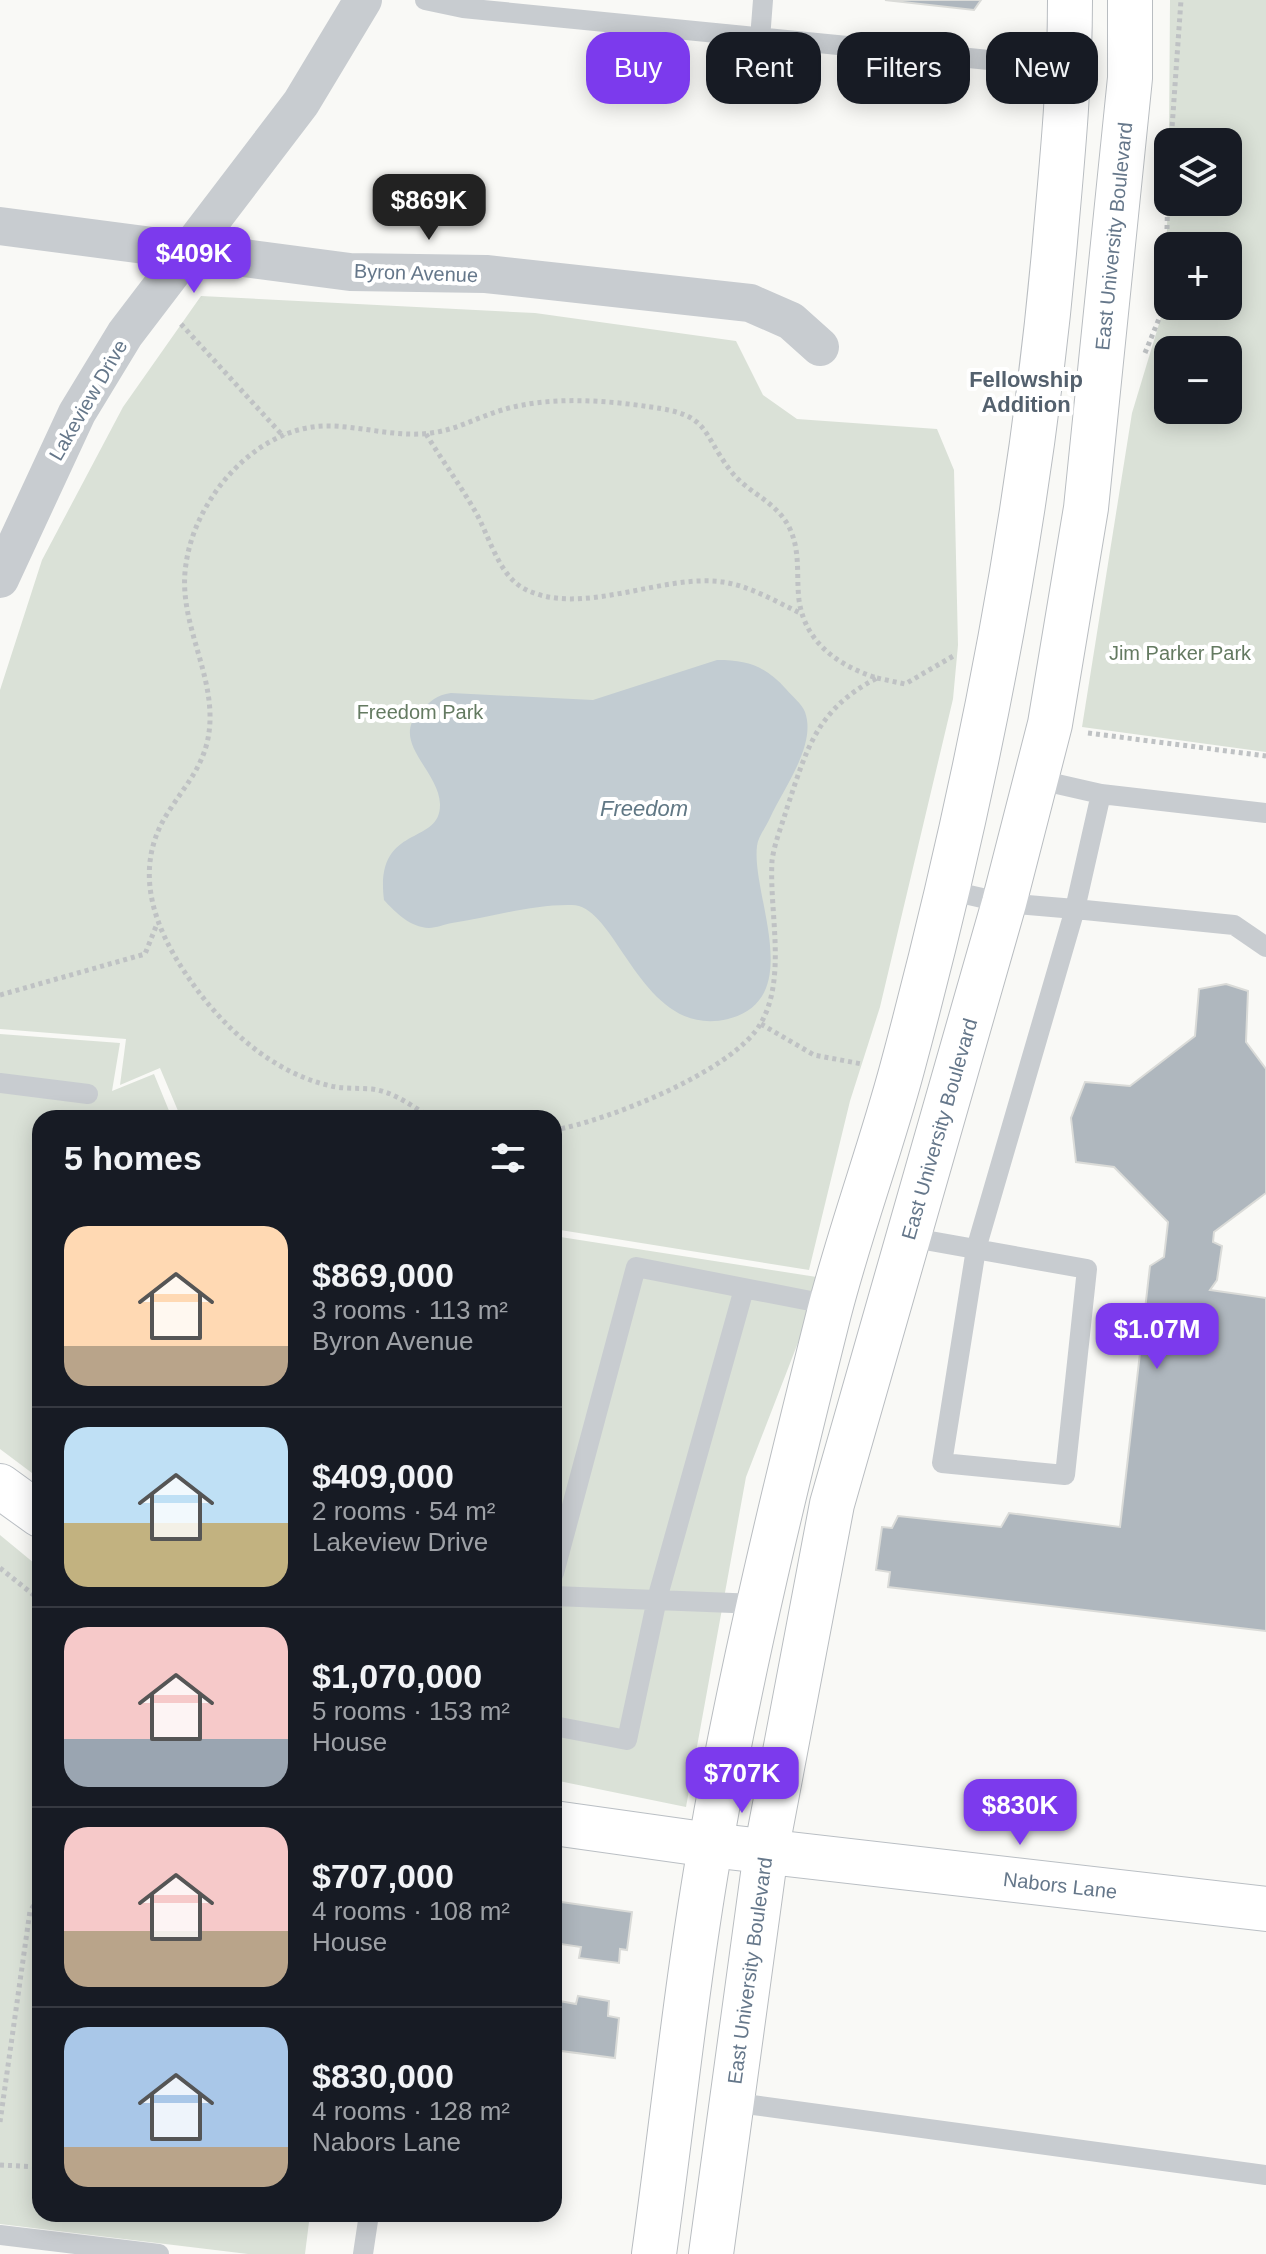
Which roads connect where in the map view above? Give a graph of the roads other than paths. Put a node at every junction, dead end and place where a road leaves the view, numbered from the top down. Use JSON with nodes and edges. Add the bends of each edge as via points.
{"nodes":[{"id":1,"x":363,"y":0,"type":"edge"},
{"id":2,"x":425,"y":0,"type":"edge"},
{"id":3,"x":763,"y":0,"type":"edge"},
{"id":4,"x":1070,"y":0,"type":"edge"},
{"id":5,"x":1130,"y":0,"type":"edge"},
{"id":6,"x":761,"y":32,"type":"edge"},
{"id":7,"x":1070,"y":32,"type":"edge"},
{"id":8,"x":706,"y":33,"type":"edge"},
{"id":9,"x":821,"y":45,"type":"edge"},
{"id":10,"x":986,"y":60,"type":"edge"},
{"id":11,"x":1067,"y":104,"type":"edge"},
{"id":12,"x":0,"y":226,"type":"edge"},
{"id":13,"x":191,"y":248,"type":"junction"},
{"id":14,"x":820,"y":347,"type":"dead end"},
{"id":15,"x":10,"y":531,"type":"edge"},
{"id":16,"x":0,"y":579,"type":"edge"},
{"id":17,"x":1035,"y":779,"type":"junction"},
{"id":18,"x":1101,"y":794,"type":"junction"},
{"id":19,"x":1266,"y":813,"type":"edge"},
{"id":20,"x":947,"y":890,"type":"junction"},
{"id":21,"x":1004,"y":903,"type":"junction"},
{"id":22,"x":1075,"y":909,"type":"junction"},
{"id":23,"x":1266,"y":947,"type":"edge"},
{"id":24,"x":0,"y":1083,"type":"edge"},
{"id":25,"x":88,"y":1094,"type":"dead end"},
{"id":26,"x":908,"y":1237,"type":"junction"},
{"id":27,"x":976,"y":1249,"type":"junction"},
{"id":28,"x":744,"y":1289,"type":"junction"},
{"id":29,"x":831,"y":1305,"type":"junction"},
{"id":30,"x":0,"y":1486,"type":"edge"},
{"id":31,"x":32,"y":1509,"type":"edge"},
{"id":32,"x":562,"y":1543,"type":"edge"},
{"id":33,"x":562,"y":1596,"type":"edge"},
{"id":34,"x":657,"y":1599,"type":"junction"},
{"id":35,"x":758,"y":1604,"type":"junction"},
{"id":36,"x":562,"y":1728,"type":"edge"},
{"id":37,"x":562,"y":1824,"type":"edge"},
{"id":38,"x":710,"y":1845,"type":"junction"},
{"id":39,"x":766,"y":1852,"type":"junction"},
{"id":40,"x":1266,"y":1909,"type":"edge"},
{"id":41,"x":731,"y":2102,"type":"junction"},
{"id":42,"x":1266,"y":2175,"type":"edge"},
{"id":43,"x":368,"y":2222,"type":"edge"},
{"id":44,"x":0,"y":2235,"type":"edge"},
{"id":45,"x":159,"y":2254,"type":"edge"},
{"id":46,"x":363,"y":2254,"type":"edge"},
{"id":47,"x":654,"y":2254,"type":"edge"},
{"id":48,"x":711,"y":2254,"type":"edge"}],
"edges":[{"from":1,"to":13,"type":"street","name":"Lakeview Drive","via":[[301,103]]},
{"from":2,"to":8,"type":"lane"},
{"from":3,"to":6,"type":"lane"},
{"from":4,"to":7,"type":"main road"},
{"from":5,"to":17,"type":"main road","name":"East University Boulevard","via":[[1130,78],[1086,508],[1050,724]]},
{"from":9,"to":10,"type":"lane"},
{"from":11,"to":20,"type":"main road","via":[[1025,512]]},
{"from":12,"to":13,"type":"street","name":"Byron Avenue"},
{"from":13,"to":14,"type":"street","name":"Byron Avenue","via":[[350,272],[486,274],[750,303],[791,321]]},
{"from":13,"to":15,"type":"street","name":"Lakeview Drive","via":[[125,334]]},
{"from":15,"to":16,"type":"street","name":"Lakeview Drive"},
{"from":17,"to":18,"type":"lane"},
{"from":17,"to":21,"type":"main road","name":"East University Boulevard"},
{"from":18,"to":19,"type":"lane"},
{"from":18,"to":22,"type":"lane"},
{"from":20,"to":21,"type":"lane"},
{"from":20,"to":29,"type":"main road","via":[[901,1072]]},
{"from":21,"to":22,"type":"lane"},
{"from":21,"to":26,"type":"main road","name":"East University Boulevard"},
{"from":22,"to":23,"type":"lane","via":[[1234,925]]},
{"from":22,"to":27,"type":"lane"},
{"from":24,"to":25,"type":"lane"},
{"from":26,"to":27,"type":"lane"},
{"from":26,"to":39,"type":"main road","name":"East University Boulevard","via":[[832,1504]]},
{"from":27,"to":27,"type":"lane","via":[[1087,1269],[1065,1475],[942,1463]]},
{"from":28,"to":29,"type":"lane"},
{"from":28,"to":32,"type":"lane","via":[[636,1267]]},
{"from":28,"to":34,"type":"lane"},
{"from":29,"to":35,"type":"main road"},
{"from":30,"to":31,"type":"main road"},
{"from":33,"to":34,"type":"lane"},
{"from":34,"to":35,"type":"lane"},
{"from":34,"to":36,"type":"lane","via":[[627,1740]]},
{"from":35,"to":38,"type":"main road"},
{"from":37,"to":38,"type":"main road","name":"Nabors Lane"},
{"from":38,"to":39,"type":"main road","name":"Nabors Lane"},
{"from":38,"to":47,"type":"main road"},
{"from":39,"to":40,"type":"main road","name":"Nabors Lane"},
{"from":39,"to":41,"type":"main road","name":"East University Boulevard"},
{"from":41,"to":42,"type":"lane"},
{"from":41,"to":48,"type":"main road","name":"East University Boulevard"},
{"from":43,"to":46,"type":"lane"},
{"from":44,"to":45,"type":"lane"}]}
